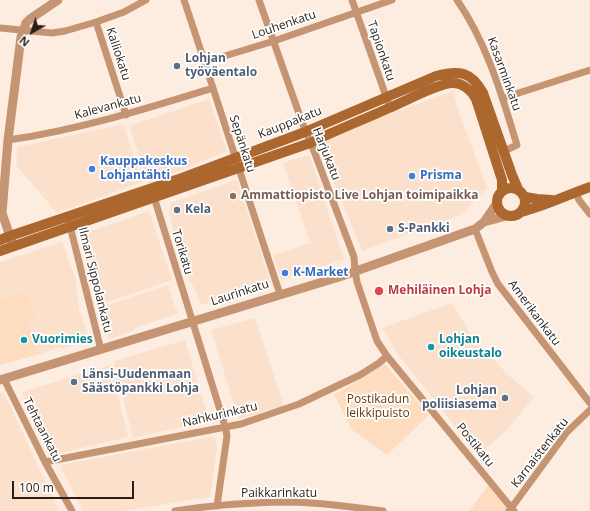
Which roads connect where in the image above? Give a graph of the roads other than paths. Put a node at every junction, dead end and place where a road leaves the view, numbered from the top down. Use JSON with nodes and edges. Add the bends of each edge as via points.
{"nodes":[{"id":1,"x":58,"y":0,"type":"edge"},
{"id":2,"x":146,"y":0,"type":"edge"},
{"id":3,"x":184,"y":0,"type":"edge"},
{"id":4,"x":259,"y":0,"type":"edge"},
{"id":5,"x":352,"y":0,"type":"edge"},
{"id":6,"x":392,"y":0,"type":"edge"},
{"id":7,"x":457,"y":0,"type":"edge"},
{"id":8,"x":356,"y":12,"type":"junction"},
{"id":9,"x":96,"y":22,"type":"junction"},
{"id":10,"x":0,"y":28,"type":"edge"},
{"id":11,"x":23,"y":30,"type":"junction"},
{"id":12,"x":274,"y":41,"type":"junction"},
{"id":13,"x":205,"y":62,"type":"junction"},
{"id":14,"x":590,"y":70,"type":"edge"},
{"id":15,"x":213,"y":88,"type":"junction"},
{"id":16,"x":386,"y":97,"type":"junction"},
{"id":17,"x":503,"y":98,"type":"junction"},
{"id":18,"x":390,"y":108,"type":"junction"},
{"id":19,"x":126,"y":115,"type":"junction"},
{"id":20,"x":306,"y":132,"type":"junction"},
{"id":21,"x":8,"y":140,"type":"junction"},
{"id":22,"x":310,"y":143,"type":"junction"},
{"id":23,"x":504,"y":151,"type":"junction"},
{"id":24,"x":3,"y":152,"type":"edge"},
{"id":25,"x":235,"y":158,"type":"junction"},
{"id":26,"x":239,"y":168,"type":"junction"},
{"id":27,"x":590,"y":187,"type":"edge"},
{"id":28,"x":502,"y":191,"type":"junction"},
{"id":29,"x":576,"y":192,"type":"junction"},
{"id":30,"x":152,"y":193,"type":"junction"},
{"id":31,"x":522,"y":193,"type":"junction"},
{"id":32,"x":554,"y":200,"type":"junction"},
{"id":33,"x":497,"y":203,"type":"junction"},
{"id":34,"x":522,"y":212,"type":"junction"},
{"id":35,"x":590,"y":214,"type":"edge"},
{"id":36,"x":68,"y":216,"type":"junction"},
{"id":37,"x":506,"y":216,"type":"junction"},
{"id":38,"x":484,"y":222,"type":"junction"},
{"id":39,"x":70,"y":227,"type":"junction"},
{"id":40,"x":475,"y":228,"type":"junction"},
{"id":41,"x":10,"y":236,"type":"junction"},
{"id":42,"x":0,"y":240,"type":"edge"},
{"id":43,"x":14,"y":246,"type":"junction"},
{"id":44,"x":0,"y":251,"type":"edge"},
{"id":45,"x":355,"y":271,"type":"junction"},
{"id":46,"x":280,"y":294,"type":"junction"},
{"id":47,"x":193,"y":322,"type":"junction"},
{"id":48,"x":101,"y":350,"type":"junction"},
{"id":49,"x":387,"y":356,"type":"junction"},
{"id":50,"x":2,"y":380,"type":"edge"},
{"id":51,"x":590,"y":403,"type":"edge"},
{"id":52,"x":590,"y":410,"type":"edge"},
{"id":53,"x":225,"y":426,"type":"junction"},
{"id":54,"x":45,"y":462,"type":"junction"},
{"id":55,"x":217,"y":506,"type":"junction"},
{"id":56,"x":511,"y":510,"type":"edge"},
{"id":57,"x":72,"y":511,"type":"edge"},
{"id":58,"x":175,"y":511,"type":"edge"},
{"id":59,"x":383,"y":511,"type":"edge"}],
"edges":[{"from":1,"to":11,"type":"street","via":[[34,15]]},
{"from":2,"to":9,"type":"street","via":[[124,12]]},
{"from":3,"to":13,"type":"street","name":"Sepänkatu"},
{"from":4,"to":12,"type":"street","name":"Harjukatu"},
{"from":5,"to":8,"type":"street","name":"Tapionkatu"},
{"from":6,"to":8,"type":"street","name":"Louhenkatu"},
{"from":7,"to":17,"type":"street","name":"Kasarminkatu","via":[[480,38]]},
{"from":8,"to":12,"type":"street","name":"Louhenkatu"},
{"from":8,"to":16,"type":"street","name":"Tapionkatu"},
{"from":9,"to":11,"type":"street","via":[[52,33]]},
{"from":9,"to":19,"type":"street","name":"Kalliokatu"},
{"from":10,"to":11,"type":"street"},
{"from":11,"to":21,"type":"street"},
{"from":12,"to":13,"type":"street","name":"Louhenkatu"},
{"from":12,"to":20,"type":"street","name":"Harjukatu"},
{"from":13,"to":15,"type":"street","name":"Sepänkatu"},
{"from":14,"to":17,"type":"street"},
{"from":15,"to":19,"type":"street","name":"Kalevankatu"},
{"from":15,"to":25,"type":"street","name":"Sepänkatu"},
{"from":16,"to":18,"type":"street","name":"Tapionkatu"},
{"from":16,"to":20,"type":"main road","name":"Kauppakatu"},
{"from":16,"to":23,"type":"main road","name":"Kauppakatu","via":[[436,76],[451,72],[463,73],[474,79],[483,93]]},
{"from":17,"to":23,"type":"street","name":"Kasarminkatu","via":[[517,145]]},
{"from":18,"to":22,"type":"main road","name":"Kauppakatu"},
{"from":18,"to":28,"type":"main road","name":"Kauppakatu","via":[[439,86],[457,83],[468,88],[477,104],[502,180]]},
{"from":19,"to":21,"type":"street","name":"Kalevankatu","via":[[46,135]]},
{"from":20,"to":22,"type":"street","name":"Harjukatu"},
{"from":20,"to":25,"type":"main road","name":"Kauppakatu"},
{"from":21,"to":24,"type":"street"},
{"from":22,"to":26,"type":"main road","name":"Kauppakatu"},
{"from":22,"to":45,"type":"street","name":"Harjukatu","via":[[354,257]]},
{"from":23,"to":31,"type":"main road","name":"Kauppakatu","via":[[512,175]]},
{"from":24,"to":41,"type":"street","via":[[2,213]]},
{"from":25,"to":26,"type":"street","name":"Sepänkatu"},
{"from":25,"to":30,"type":"main road","name":"Kauppakatu"},
{"from":26,"to":30,"type":"main road","name":"Kauppakatu"},
{"from":26,"to":46,"type":"street","name":"Sepänkatu"},
{"from":27,"to":29,"type":"main road"},
{"from":28,"to":31,"type":"main road","via":[[510,187]]},
{"from":28,"to":33,"type":"main road"},
{"from":29,"to":32,"type":"main road"},
{"from":29,"to":35,"type":"street"},
{"from":30,"to":36,"type":"main road","name":"Kauppakatu"},
{"from":30,"to":39,"type":"main road","name":"Kauppakatu"},
{"from":30,"to":47,"type":"street","name":"Torikatu"},
{"from":31,"to":32,"type":"main road","via":[[537,199]]},
{"from":31,"to":34,"type":"main road","via":[[526,205]]},
{"from":32,"to":34,"type":"main road"},
{"from":33,"to":37,"type":"main road","via":[[500,211]]},
{"from":33,"to":38,"type":"street","name":"Laurinkatu"},
{"from":34,"to":37,"type":"main road"},
{"from":36,"to":39,"type":"street","name":"Ilmari Sippolankatu"},
{"from":36,"to":41,"type":"main road","name":"Kauppakatu"},
{"from":37,"to":38,"type":"street","name":"Laurinkatu"},
{"from":38,"to":40,"type":"street","name":"Laurinkatu"},
{"from":39,"to":43,"type":"main road","name":"Kauppakatu"},
{"from":39,"to":48,"type":"street","name":"Ilmari Sippolankatu"},
{"from":40,"to":45,"type":"street","name":"Laurinkatu"},
{"from":40,"to":51,"type":"street","name":"Amerikankatu","via":[[498,284]]},
{"from":41,"to":42,"type":"main road","name":"Kauppakatu"},
{"from":41,"to":43,"type":"street"},
{"from":43,"to":44,"type":"main road","name":"Kauppakatu"},
{"from":45,"to":46,"type":"street","name":"Laurinkatu"},
{"from":45,"to":49,"type":"street","name":"Postikatu","via":[[377,341]]},
{"from":46,"to":47,"type":"street","name":"Laurinkatu"},
{"from":47,"to":48,"type":"street","name":"Laurinkatu"},
{"from":47,"to":53,"type":"street","name":"Torikatu"},
{"from":48,"to":50,"type":"street","name":"Laurinkatu"},
{"from":49,"to":53,"type":"street","name":"Nahkurinkatu","via":[[360,375],[299,404],[241,424]]},
{"from":49,"to":56,"type":"street","name":"Postikatu"},
{"from":50,"to":54,"type":"street","name":"Tehtaankatu"},
{"from":52,"to":56,"type":"street","name":"Karnaistenkatu","via":[[567,432]]},
{"from":53,"to":54,"type":"street","name":"Nahkurinkatu"},
{"from":53,"to":55,"type":"street","name":"Torikatu","via":[[227,436]]},
{"from":54,"to":57,"type":"street","name":"Tehtaankatu"},
{"from":55,"to":58,"type":"street","name":"Paikkarinkatu"},
{"from":55,"to":59,"type":"street","name":"Paikkarinkatu","via":[[295,502]]}]}
